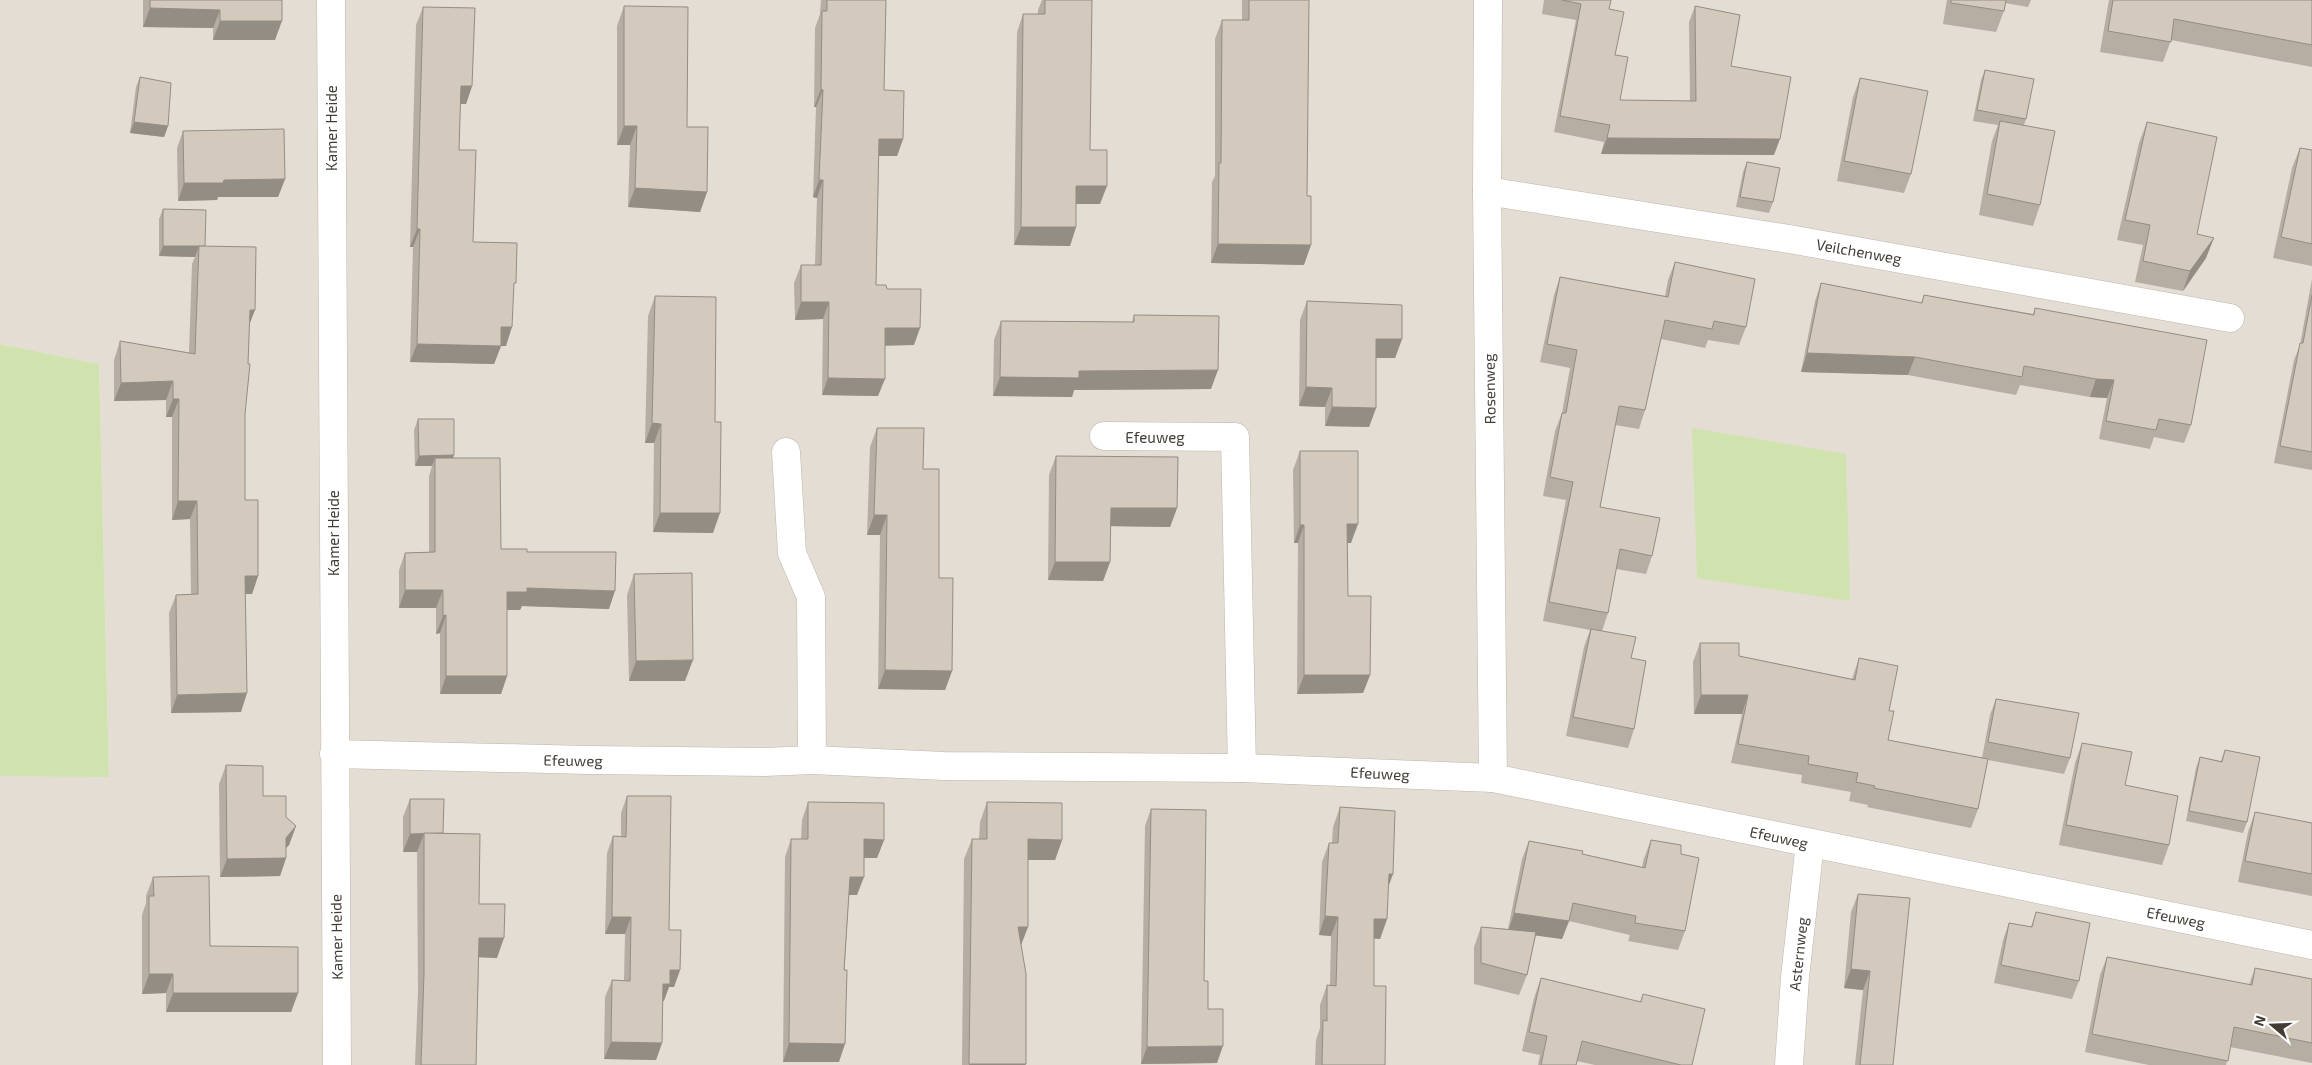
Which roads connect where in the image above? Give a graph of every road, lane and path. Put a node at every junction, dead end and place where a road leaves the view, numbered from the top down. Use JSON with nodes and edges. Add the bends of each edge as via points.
{"nodes":[{"id":1,"x":331,"y":0,"type":"edge"},
{"id":2,"x":1488,"y":0,"type":"edge"},
{"id":3,"x":1487,"y":192,"type":"junction"},
{"id":4,"x":2230,"y":318,"type":"dead end"},
{"id":5,"x":1104,"y":436,"type":"dead end"},
{"id":6,"x":786,"y":452,"type":"dead end"},
{"id":7,"x":334,"y":754,"type":"junction"},
{"id":8,"x":812,"y":760,"type":"junction"},
{"id":9,"x":1242,"y":768,"type":"junction"},
{"id":10,"x":1493,"y":778,"type":"junction"},
{"id":11,"x":1810,"y":843,"type":"junction"},
{"id":12,"x":2312,"y":944,"type":"edge"},
{"id":13,"x":338,"y":1065,"type":"edge"},
{"id":14,"x":1789,"y":1065,"type":"edge"}],
"edges":[{"from":1,"to":7,"type":"street","name":"Kamer Heide"},
{"from":2,"to":3,"type":"street","name":"Rosenweg"},
{"from":3,"to":4,"type":"street","name":"Veilchenweg","via":[[1804,241]]},
{"from":3,"to":10,"type":"street","name":"Rosenweg"},
{"from":5,"to":9,"type":"street","name":"Efeuweg","via":[[1235,437]]},
{"from":6,"to":8,"type":"street","via":[[792,553],[811,597]]},
{"from":7,"to":8,"type":"street","name":"Efeuweg","via":[[657,761]]},
{"from":7,"to":13,"type":"street","name":"Kamer Heide"},
{"from":8,"to":9,"type":"street","name":"Efeuweg","via":[[944,766]]},
{"from":9,"to":10,"type":"street","name":"Efeuweg"},
{"from":10,"to":11,"type":"street","name":"Efeuweg"},
{"from":11,"to":12,"type":"street","name":"Efeuweg"},
{"from":11,"to":14,"type":"street","name":"Asternweg","via":[[1794,978]]}]}
